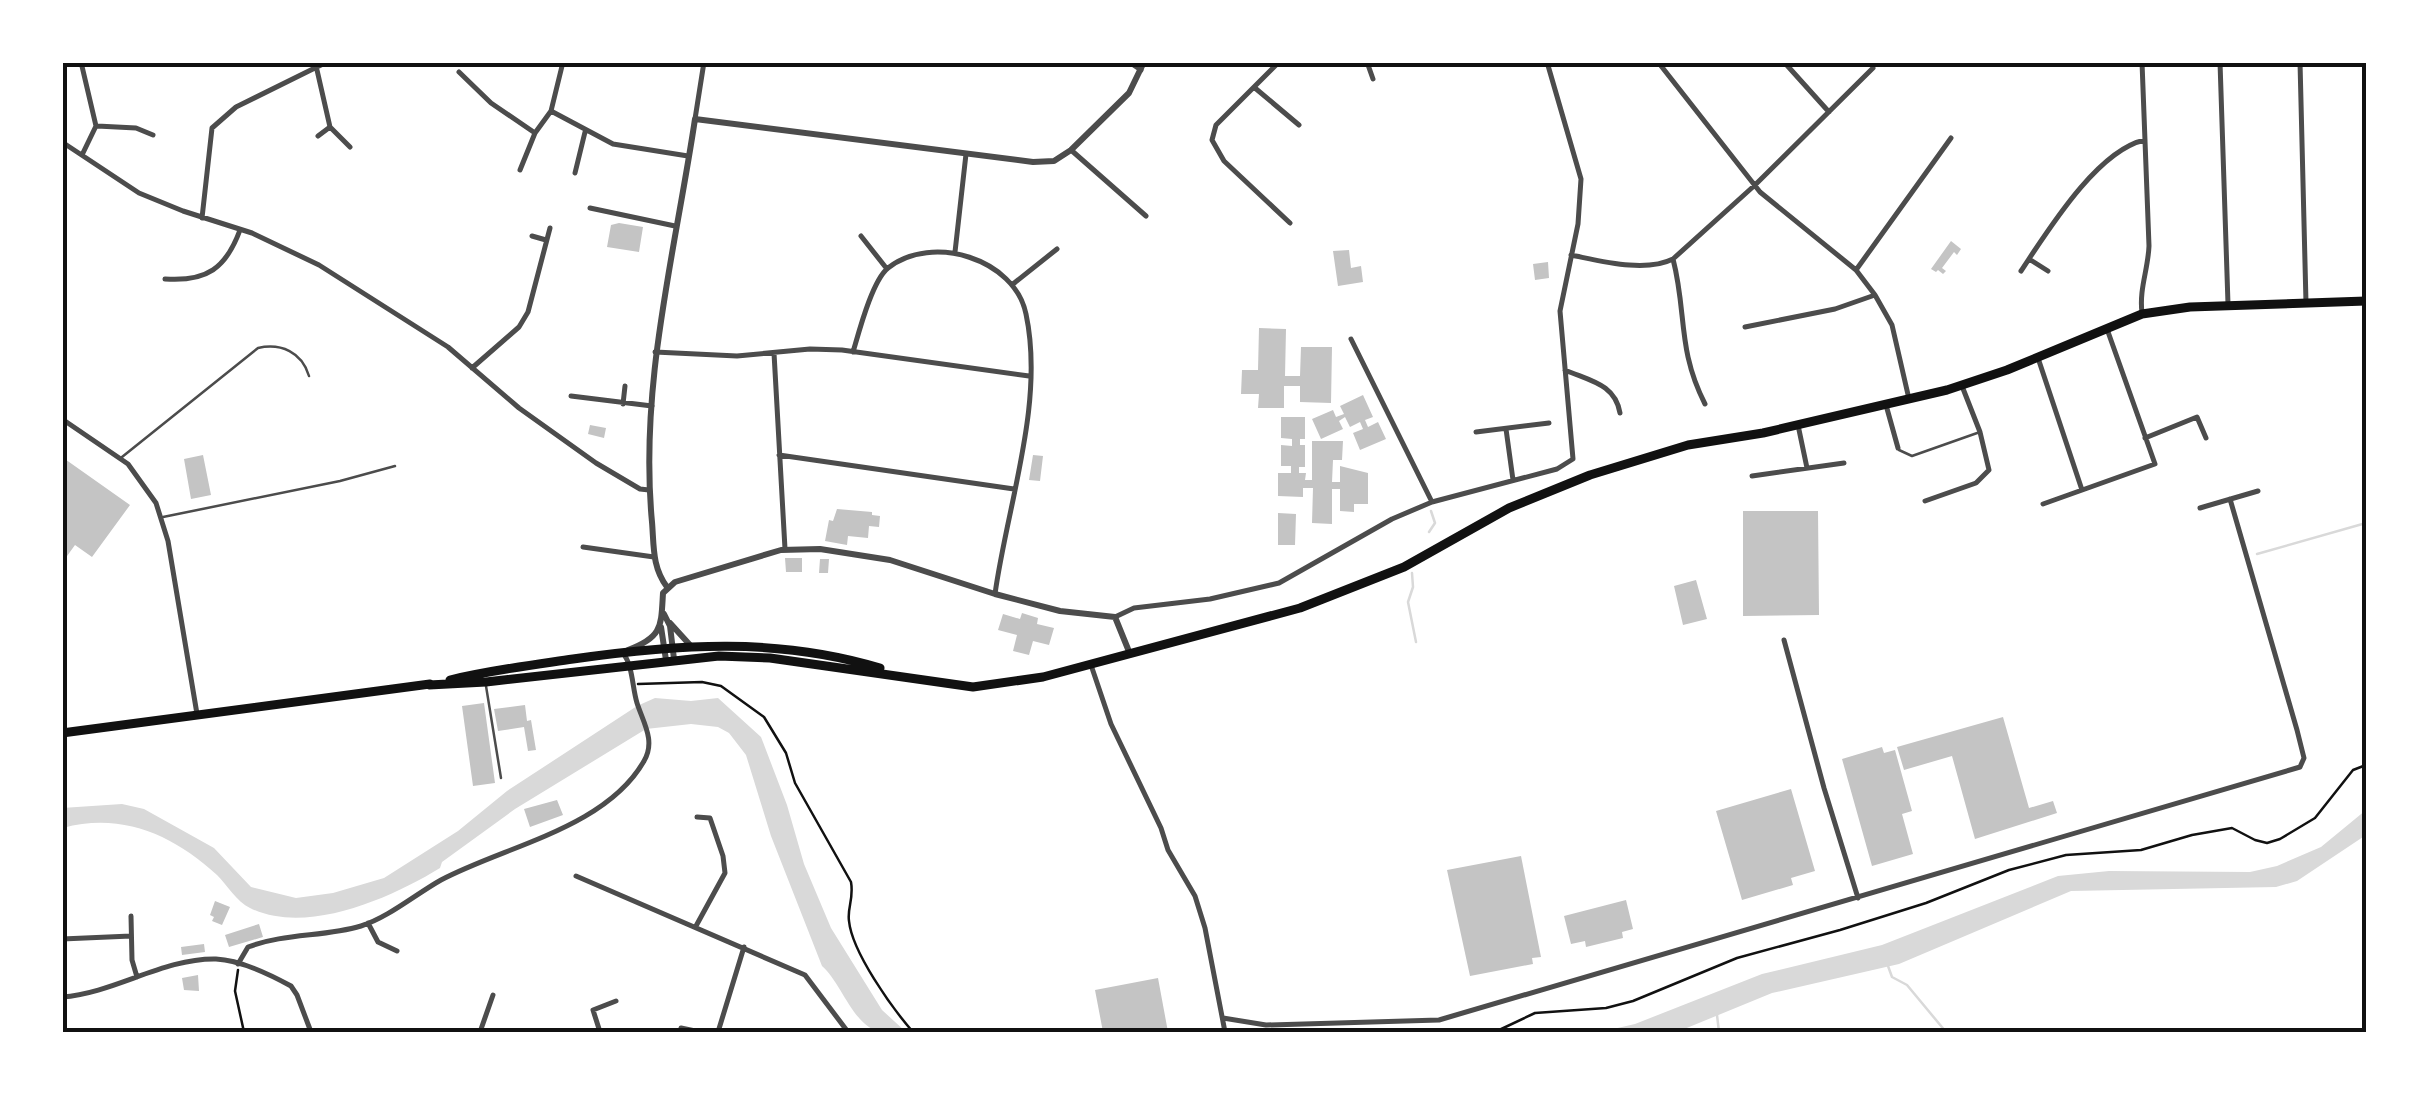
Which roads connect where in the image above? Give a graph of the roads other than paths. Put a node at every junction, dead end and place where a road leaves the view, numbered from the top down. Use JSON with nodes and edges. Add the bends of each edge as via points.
{"nodes":[{"id":1,"x":81,"y":62,"type":"edge"},
{"id":2,"x":563,"y":62,"type":"edge"},
{"id":3,"x":704,"y":62,"type":"edge"},
{"id":4,"x":1128,"y":62,"type":"edge"},
{"id":5,"x":1279,"y":62,"type":"edge"},
{"id":6,"x":1367,"y":62,"type":"edge"},
{"id":7,"x":1547,"y":62,"type":"edge"},
{"id":8,"x":1658,"y":62,"type":"edge"},
{"id":9,"x":1784,"y":62,"type":"edge"},
{"id":10,"x":2142,"y":62,"type":"edge"},
{"id":11,"x":2220,"y":62,"type":"edge"},
{"id":12,"x":2300,"y":62,"type":"edge"},
{"id":13,"x":325,"y":64,"type":"edge"},
{"id":14,"x":1142,"y":66,"type":"edge"},
{"id":15,"x":317,"y":68,"type":"junction"},
{"id":16,"x":1873,"y":68,"type":"dead end"},
{"id":17,"x":459,"y":72,"type":"dead end"},
{"id":18,"x":1373,"y":79,"type":"dead end"},
{"id":19,"x":1254,"y":87,"type":"junction"},
{"id":20,"x":550,"y":111,"type":"junction"},
{"id":21,"x":1829,"y":112,"type":"junction"},
{"id":22,"x":695,"y":119,"type":"junction"},
{"id":23,"x":1299,"y":125,"type":"dead end"},
{"id":24,"x":96,"y":126,"type":"junction"},
{"id":25,"x":330,"y":128,"type":"junction"},
{"id":26,"x":585,"y":130,"type":"junction"},
{"id":27,"x":536,"y":133,"type":"junction"},
{"id":28,"x":152,"y":135,"type":"dead end"},
{"id":29,"x":318,"y":136,"type":"dead end"},
{"id":30,"x":1951,"y":138,"type":"dead end"},
{"id":31,"x":2144,"y":140,"type":"junction"},
{"id":32,"x":62,"y":142,"type":"edge"},
{"id":33,"x":350,"y":147,"type":"dead end"},
{"id":34,"x":1071,"y":150,"type":"junction"},
{"id":35,"x":966,"y":154,"type":"junction"},
{"id":36,"x":82,"y":155,"type":"junction"},
{"id":37,"x":689,"y":156,"type":"junction"},
{"id":38,"x":520,"y":170,"type":"dead end"},
{"id":39,"x":576,"y":172,"type":"dead end"},
{"id":40,"x":1754,"y":185,"type":"junction"},
{"id":41,"x":590,"y":208,"type":"dead end"},
{"id":42,"x":1146,"y":216,"type":"dead end"},
{"id":43,"x":202,"y":218,"type":"junction"},
{"id":44,"x":1290,"y":223,"type":"dead end"},
{"id":45,"x":675,"y":226,"type":"junction"},
{"id":46,"x":550,"y":228,"type":"dead end"},
{"id":47,"x":240,"y":230,"type":"junction"},
{"id":48,"x":532,"y":236,"type":"dead end"},
{"id":49,"x":861,"y":236,"type":"dead end"},
{"id":50,"x":546,"y":240,"type":"junction"},
{"id":51,"x":1057,"y":249,"type":"dead end"},
{"id":52,"x":955,"y":252,"type":"junction"},
{"id":53,"x":1571,"y":256,"type":"junction"},
{"id":54,"x":1673,"y":259,"type":"junction"},
{"id":55,"x":2029,"y":259,"type":"junction"},
{"id":56,"x":887,"y":268,"type":"junction"},
{"id":57,"x":1856,"y":270,"type":"junction"},
{"id":58,"x":2020,"y":271,"type":"dead end"},
{"id":59,"x":2048,"y":271,"type":"dead end"},
{"id":60,"x":165,"y":279,"type":"dead end"},
{"id":61,"x":1013,"y":284,"type":"junction"},
{"id":62,"x":1876,"y":295,"type":"junction"},
{"id":63,"x":2366,"y":301,"type":"edge"},
{"id":64,"x":2306,"y":303,"type":"junction"},
{"id":65,"x":2228,"y":306,"type":"junction"},
{"id":66,"x":2142,"y":314,"type":"junction"},
{"id":67,"x":1745,"y":326,"type":"dead end"},
{"id":68,"x":2106,"y":326,"type":"junction"},
{"id":69,"x":1352,"y":338,"type":"dead end"},
{"id":70,"x":656,"y":352,"type":"junction"},
{"id":71,"x":853,"y":352,"type":"junction"},
{"id":72,"x":774,"y":353,"type":"junction"},
{"id":73,"x":2038,"y":358,"type":"junction"},
{"id":74,"x":472,"y":368,"type":"junction"},
{"id":75,"x":1565,"y":370,"type":"junction"},
{"id":76,"x":308,"y":376,"type":"dead end"},
{"id":77,"x":1029,"y":376,"type":"junction"},
{"id":78,"x":626,"y":386,"type":"dead end"},
{"id":79,"x":1962,"y":386,"type":"junction"},
{"id":80,"x":571,"y":396,"type":"dead end"},
{"id":81,"x":1909,"y":399,"type":"junction"},
{"id":82,"x":623,"y":404,"type":"junction"},
{"id":83,"x":1705,"y":404,"type":"dead end"},
{"id":84,"x":1886,"y":405,"type":"junction"},
{"id":85,"x":652,"y":406,"type":"junction"},
{"id":86,"x":1620,"y":413,"type":"dead end"},
{"id":87,"x":62,"y":419,"type":"edge"},
{"id":88,"x":1549,"y":424,"type":"dead end"},
{"id":89,"x":1798,"y":425,"type":"junction"},
{"id":90,"x":1506,"y":429,"type":"junction"},
{"id":91,"x":1476,"y":432,"type":"dead end"},
{"id":92,"x":1980,"y":432,"type":"junction"},
{"id":93,"x":2145,"y":438,"type":"junction"},
{"id":94,"x":2206,"y":438,"type":"dead end"},
{"id":95,"x":1898,"y":448,"type":"joint"},
{"id":96,"x":780,"y":456,"type":"junction"},
{"id":97,"x":120,"y":458,"type":"junction"},
{"id":98,"x":1844,"y":464,"type":"dead end"},
{"id":99,"x":395,"y":466,"type":"dead end"},
{"id":100,"x":1806,"y":468,"type":"junction"},
{"id":101,"x":1752,"y":476,"type":"dead end"},
{"id":102,"x":1514,"y":481,"type":"junction"},
{"id":103,"x":1014,"y":489,"type":"junction"},
{"id":104,"x":648,"y":490,"type":"junction"},
{"id":105,"x":2082,"y":490,"type":"junction"},
{"id":106,"x":2258,"y":492,"type":"dead end"},
{"id":107,"x":2230,"y":499,"type":"junction"},
{"id":108,"x":1925,"y":501,"type":"dead end"},
{"id":109,"x":1432,"y":502,"type":"junction"},
{"id":110,"x":2043,"y":504,"type":"dead end"},
{"id":111,"x":2200,"y":508,"type":"dead end"},
{"id":112,"x":162,"y":518,"type":"junction"},
{"id":113,"x":583,"y":546,"type":"dead end"},
{"id":114,"x":785,"y":549,"type":"junction"},
{"id":115,"x":654,"y":557,"type":"junction"},
{"id":116,"x":667,"y":587,"type":"junction"},
{"id":117,"x":995,"y":594,"type":"junction"},
{"id":118,"x":1115,"y":617,"type":"junction"},
{"id":119,"x":665,"y":623,"type":"junction"},
{"id":120,"x":1784,"y":640,"type":"dead end"},
{"id":121,"x":690,"y":645,"type":"junction"},
{"id":122,"x":668,"y":648,"type":"junction"},
{"id":123,"x":622,"y":652,"type":"junction"},
{"id":124,"x":1130,"y":654,"type":"junction"},
{"id":125,"x":670,"y":660,"type":"junction"},
{"id":126,"x":1090,"y":665,"type":"junction"},
{"id":127,"x":630,"y":666,"type":"junction"},
{"id":128,"x":906,"y":677,"type":"junction"},
{"id":129,"x":486,"y":682,"type":"junction"},
{"id":130,"x":429,"y":685,"type":"junction"},
{"id":131,"x":197,"y":714,"type":"junction"},
{"id":132,"x":62,"y":733,"type":"edge"},
{"id":133,"x":501,"y":778,"type":"dead end"},
{"id":134,"x":714,"y":806,"type":"dead end"},
{"id":135,"x":698,"y":816,"type":"dead end"},
{"id":136,"x":710,"y":818,"type":"junction"},
{"id":137,"x":576,"y":876,"type":"dead end"},
{"id":138,"x":1858,"y":898,"type":"junction"},
{"id":139,"x":130,"y":916,"type":"dead end"},
{"id":140,"x":368,"y":924,"type":"junction"},
{"id":141,"x":696,"y":926,"type":"junction"},
{"id":142,"x":131,"y":936,"type":"junction"},
{"id":143,"x":62,"y":939,"type":"edge"},
{"id":144,"x":744,"y":947,"type":"junction"},
{"id":145,"x":397,"y":950,"type":"dead end"},
{"id":146,"x":238,"y":964,"type":"junction"},
{"id":147,"x":137,"y":978,"type":"junction"},
{"id":148,"x":494,"y":995,"type":"dead end"},
{"id":149,"x":62,"y":997,"type":"edge"},
{"id":150,"x":616,"y":1001,"type":"dead end"},
{"id":151,"x":694,"y":1018,"type":"dead end"},
{"id":152,"x":1222,"y":1018,"type":"junction"},
{"id":153,"x":681,"y":1028,"type":"dead end"},
{"id":154,"x":310,"y":1032,"type":"edge"},
{"id":155,"x":480,"y":1032,"type":"edge"},
{"id":156,"x":600,"y":1032,"type":"edge"},
{"id":157,"x":696,"y":1032,"type":"edge"},
{"id":158,"x":718,"y":1032,"type":"edge"},
{"id":159,"x":848,"y":1032,"type":"edge"},
{"id":160,"x":1226,"y":1032,"type":"edge"}],
"edges":[{"from":1,"to":24,"type":"street"},
{"from":2,"to":20,"type":"street"},
{"from":3,"to":22,"type":"street"},
{"from":4,"to":14,"type":"street"},
{"from":5,"to":19,"type":"street"},
{"from":6,"to":18,"type":"street"},
{"from":7,"to":53,"type":"street","via":[[1581,179]]},
{"from":8,"to":40,"type":"street"},
{"from":9,"to":21,"type":"street"},
{"from":10,"to":31,"type":"street"},
{"from":11,"to":65,"type":"street"},
{"from":12,"to":64,"type":"street"},
{"from":13,"to":15,"type":"street"},
{"from":14,"to":34,"type":"street","via":[[1129,92]]},
{"from":15,"to":25,"type":"street"},
{"from":15,"to":43,"type":"street","via":[[236,107],[212,128]]},
{"from":16,"to":21,"type":"street"},
{"from":17,"to":27,"type":"street"},
{"from":19,"to":23,"type":"street"},
{"from":19,"to":44,"type":"street","via":[[1216,125],[1214,146]]},
{"from":20,"to":26,"type":"street"},
{"from":20,"to":27,"type":"street"},
{"from":21,"to":40,"type":"street"},
{"from":22,"to":35,"type":"street"},
{"from":22,"to":37,"type":"street"},
{"from":24,"to":28,"type":"street"},
{"from":24,"to":36,"type":"street"},
{"from":25,"to":29,"type":"street"},
{"from":25,"to":33,"type":"street"},
{"from":26,"to":37,"type":"street","via":[[613,144]]},
{"from":26,"to":39,"type":"street"},
{"from":27,"to":38,"type":"street"},
{"from":30,"to":57,"type":"street"},
{"from":31,"to":55,"type":"street","via":[[2129,144],[2068,202]]},
{"from":31,"to":66,"type":"street","via":[[2149,246]]},
{"from":32,"to":36,"type":"street"},
{"from":34,"to":35,"type":"street","via":[[1054,161],[1033,162]]},
{"from":34,"to":42,"type":"street"},
{"from":35,"to":52,"type":"street"},
{"from":36,"to":43,"type":"street","via":[[139,193]]},
{"from":37,"to":45,"type":"street"},
{"from":40,"to":54,"type":"street"},
{"from":40,"to":57,"type":"street"},
{"from":41,"to":45,"type":"street"},
{"from":43,"to":47,"type":"street"},
{"from":45,"to":70,"type":"street"},
{"from":46,"to":50,"type":"street"},
{"from":47,"to":60,"type":"street","via":[[213,272]]},
{"from":47,"to":74,"type":"street","via":[[319,264]]},
{"from":48,"to":50,"type":"street"},
{"from":49,"to":56,"type":"street"},
{"from":50,"to":74,"type":"street","via":[[528,312]]},
{"from":51,"to":61,"type":"street"},
{"from":52,"to":56,"type":"street","via":[[937,251]]},
{"from":52,"to":61,"type":"street"},
{"from":53,"to":54,"type":"street","via":[[1635,264]]},
{"from":53,"to":75,"type":"street","via":[[1560,310]]},
{"from":54,"to":83,"type":"street","via":[[1685,350]]},
{"from":55,"to":58,"type":"street"},
{"from":55,"to":59,"type":"street"},
{"from":56,"to":71,"type":"street"},
{"from":57,"to":62,"type":"street"},
{"from":61,"to":77,"type":"street","via":[[1026,314]]},
{"from":62,"to":67,"type":"street"},
{"from":62,"to":81,"type":"street","via":[[1892,325]]},
{"from":63,"to":64,"type":"main road"},
{"from":64,"to":65,"type":"main road"},
{"from":65,"to":66,"type":"main road"},
{"from":66,"to":68,"type":"main road"},
{"from":68,"to":73,"type":"main road"},
{"from":68,"to":93,"type":"street"},
{"from":69,"to":109,"type":"street"},
{"from":70,"to":72,"type":"street"},
{"from":70,"to":85,"type":"street"},
{"from":71,"to":72,"type":"street"},
{"from":71,"to":77,"type":"street"},
{"from":72,"to":96,"type":"street"},
{"from":73,"to":79,"type":"main road"},
{"from":73,"to":105,"type":"street"},
{"from":74,"to":104,"type":"street","via":[[596,463]]},
{"from":75,"to":86,"type":"street","via":[[1606,388],[1618,398]]},
{"from":75,"to":102,"type":"street","via":[[1573,458]]},
{"from":76,"to":97,"type":"lane","via":[[295,353],[258,348]]},
{"from":77,"to":103,"type":"street"},
{"from":78,"to":82,"type":"street"},
{"from":79,"to":81,"type":"main road"},
{"from":79,"to":92,"type":"street"},
{"from":80,"to":82,"type":"street"},
{"from":81,"to":84,"type":"main road"},
{"from":82,"to":85,"type":"street"},
{"from":84,"to":89,"type":"main road"},
{"from":84,"to":95,"type":"street"},
{"from":85,"to":104,"type":"street"},
{"from":87,"to":97,"type":"street"},
{"from":88,"to":90,"type":"street"},
{"from":89,"to":100,"type":"street"},
{"from":89,"to":124,"type":"main road","via":[[1688,446],[1590,475],[1509,508],[1404,566],[1300,608]]},
{"from":90,"to":91,"type":"street"},
{"from":90,"to":102,"type":"street"},
{"from":92,"to":95,"type":"lane","via":[[1912,456]]},
{"from":92,"to":108,"type":"street","via":[[1989,470],[1983,478]]},
{"from":93,"to":94,"type":"street","via":[[2196,417]]},
{"from":93,"to":105,"type":"street","via":[[2154,464]]},
{"from":96,"to":103,"type":"street"},
{"from":96,"to":114,"type":"street"},
{"from":97,"to":112,"type":"street","via":[[146,486]]},
{"from":98,"to":100,"type":"street"},
{"from":99,"to":112,"type":"lane"},
{"from":100,"to":101,"type":"street"},
{"from":102,"to":109,"type":"street"},
{"from":103,"to":117,"type":"street"},
{"from":104,"to":115,"type":"street"},
{"from":105,"to":110,"type":"street"},
{"from":106,"to":107,"type":"street"},
{"from":107,"to":111,"type":"street"},
{"from":107,"to":138,"type":"street","via":[[2298,730],[2300,767]]},
{"from":109,"to":118,"type":"street","via":[[1279,582]]},
{"from":112,"to":131,"type":"street"},
{"from":113,"to":115,"type":"street"},
{"from":114,"to":116,"type":"street"},
{"from":114,"to":117,"type":"street","via":[[890,560]]},
{"from":115,"to":116,"type":"street"},
{"from":116,"to":119,"type":"street"},
{"from":117,"to":118,"type":"street"},
{"from":118,"to":124,"type":"street"},
{"from":119,"to":121,"type":"street"},
{"from":119,"to":122,"type":"street"},
{"from":119,"to":123,"type":"street","via":[[649,641]]},
{"from":120,"to":138,"type":"street"},
{"from":121,"to":122,"type":"main road"},
{"from":121,"to":128,"type":"main road","via":[[797,649]]},
{"from":122,"to":123,"type":"main road"},
{"from":122,"to":125,"type":"street"},
{"from":123,"to":127,"type":"street"},
{"from":123,"to":130,"type":"main road"},
{"from":124,"to":126,"type":"main road"},
{"from":125,"to":127,"type":"main road"},
{"from":125,"to":128,"type":"main road","via":[[747,656]]},
{"from":126,"to":128,"type":"main road","via":[[984,687]]},
{"from":126,"to":152,"type":"street","via":[[1168,850],[1195,896]]},
{"from":127,"to":129,"type":"main road"},
{"from":127,"to":140,"type":"street","via":[[649,749],[598,809],[444,879]]},
{"from":129,"to":130,"type":"main road"},
{"from":129,"to":133,"type":"lane"},
{"from":130,"to":131,"type":"main road"},
{"from":131,"to":132,"type":"main road"},
{"from":134,"to":136,"type":"street"},
{"from":135,"to":136,"type":"street"},
{"from":136,"to":141,"type":"street","via":[[725,872]]},
{"from":137,"to":141,"type":"street"},
{"from":138,"to":152,"type":"street","via":[[1439,1020],[1266,1025]]},
{"from":139,"to":142,"type":"street"},
{"from":140,"to":145,"type":"street","via":[[378,942]]},
{"from":140,"to":146,"type":"street","via":[[274,938],[246,949]]},
{"from":141,"to":144,"type":"street"},
{"from":142,"to":143,"type":"street"},
{"from":142,"to":147,"type":"street"},
{"from":144,"to":158,"type":"street"},
{"from":144,"to":159,"type":"street","via":[[805,975]]},
{"from":146,"to":147,"type":"street","via":[[210,960]]},
{"from":146,"to":154,"type":"street","via":[[294,989]]},
{"from":147,"to":149,"type":"street"},
{"from":148,"to":155,"type":"street"},
{"from":150,"to":156,"type":"street","via":[[592,1010]]},
{"from":151,"to":157,"type":"street"},
{"from":152,"to":160,"type":"street"},
{"from":153,"to":157,"type":"street"}]}
